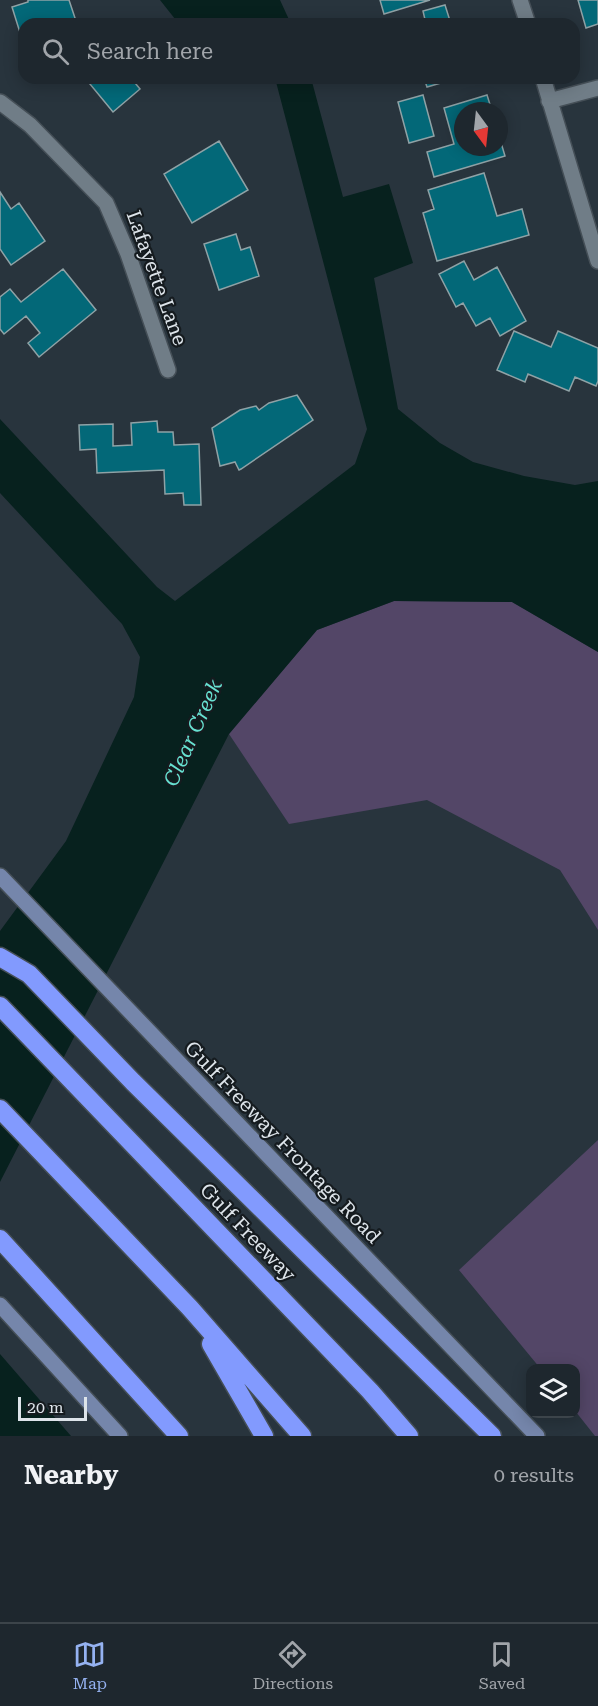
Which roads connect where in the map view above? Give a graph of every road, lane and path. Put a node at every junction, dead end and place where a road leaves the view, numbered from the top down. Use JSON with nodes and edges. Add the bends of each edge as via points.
{"nodes":[{"id":1,"x":520,"y":0,"type":"edge"},
{"id":2,"x":526,"y":18,"type":"edge"},
{"id":3,"x":545,"y":84,"type":"edge"},
{"id":4,"x":598,"y":88,"type":"edge"},
{"id":5,"x":549,"y":101,"type":"junction"},
{"id":6,"x":0,"y":102,"type":"edge"},
{"id":7,"x":598,"y":261,"type":"edge"},
{"id":8,"x":168,"y":370,"type":"dead end"},
{"id":9,"x":0,"y":876,"type":"edge"},
{"id":10,"x":0,"y":957,"type":"edge"},
{"id":11,"x":0,"y":1006,"type":"edge"},
{"id":12,"x":0,"y":1109,"type":"edge"},
{"id":13,"x":0,"y":1239,"type":"edge"},
{"id":14,"x":0,"y":1305,"type":"edge"},
{"id":15,"x":190,"y":1308,"type":"junction"},
{"id":16,"x":120,"y":1436,"type":"edge"},
{"id":17,"x":179,"y":1436,"type":"edge"},
{"id":18,"x":264,"y":1436,"type":"edge"},
{"id":19,"x":302,"y":1436,"type":"edge"},
{"id":20,"x":409,"y":1436,"type":"edge"},
{"id":21,"x":492,"y":1436,"type":"edge"},
{"id":22,"x":537,"y":1436,"type":"edge"}],
"edges":[{"from":1,"to":2,"type":"street"},
{"from":3,"to":5,"type":"street"},
{"from":4,"to":5,"type":"street"},
{"from":5,"to":7,"type":"street"},
{"from":6,"to":8,"type":"street","name":"Lafayette Lane","via":[[30,125],[106,203]]},
{"from":9,"to":22,"type":"main road","name":"Gulf Freeway Frontage Road"},
{"from":10,"to":21,"type":"highway","via":[[29,974]]},
{"from":11,"to":20,"type":"highway","name":"Gulf Freeway"},
{"from":12,"to":15,"type":"highway"},
{"from":13,"to":17,"type":"highway"},
{"from":14,"to":16,"type":"main road"},
{"from":15,"to":18,"type":"highway"},
{"from":15,"to":19,"type":"highway"}]}
